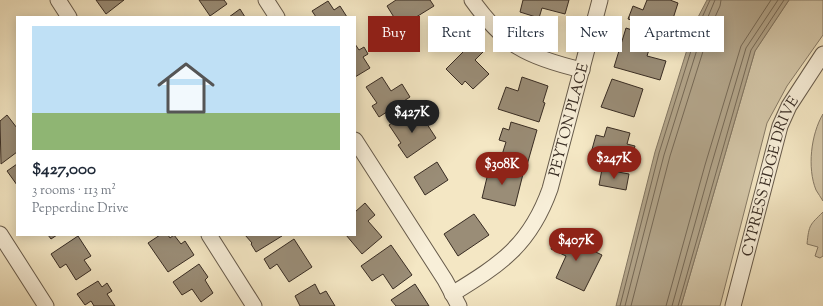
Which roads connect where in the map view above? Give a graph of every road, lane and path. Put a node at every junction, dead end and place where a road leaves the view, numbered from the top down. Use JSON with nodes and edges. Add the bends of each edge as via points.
{"nodes":[{"id":1,"x":58,"y":0,"type":"edge"},
{"id":2,"x":266,"y":0,"type":"edge"},
{"id":3,"x":472,"y":0,"type":"edge"},
{"id":4,"x":600,"y":0,"type":"edge"},
{"id":5,"x":68,"y":16,"type":"edge"},
{"id":6,"x":276,"y":16,"type":"edge"},
{"id":7,"x":823,"y":54,"type":"edge"},
{"id":8,"x":582,"y":70,"type":"junction"},
{"id":9,"x":356,"y":142,"type":"edge"},
{"id":10,"x":0,"y":234,"type":"edge"},
{"id":11,"x":210,"y":236,"type":"edge"},
{"id":12,"x":455,"y":300,"type":"edge"},
{"id":13,"x":46,"y":306,"type":"edge"},
{"id":14,"x":254,"y":306,"type":"edge"},
{"id":15,"x":733,"y":306,"type":"edge"}],
"edges":[{"from":1,"to":5,"type":"street"},
{"from":2,"to":6,"type":"street"},
{"from":3,"to":8,"type":"street","via":[[494,28],[517,47],[544,61]]},
{"from":4,"to":8,"type":"street","name":"PEYTON PLACE"},
{"from":7,"to":15,"type":"street","name":"CYPRESS EDGE DRIVE","via":[[789,106],[780,126]]},
{"from":8,"to":12,"type":"street","name":"PEYTON PLACE","via":[[550,189],[535,223],[520,244],[501,263]]},
{"from":9,"to":12,"type":"street"},
{"from":10,"to":13,"type":"street"},
{"from":11,"to":14,"type":"street"}]}
